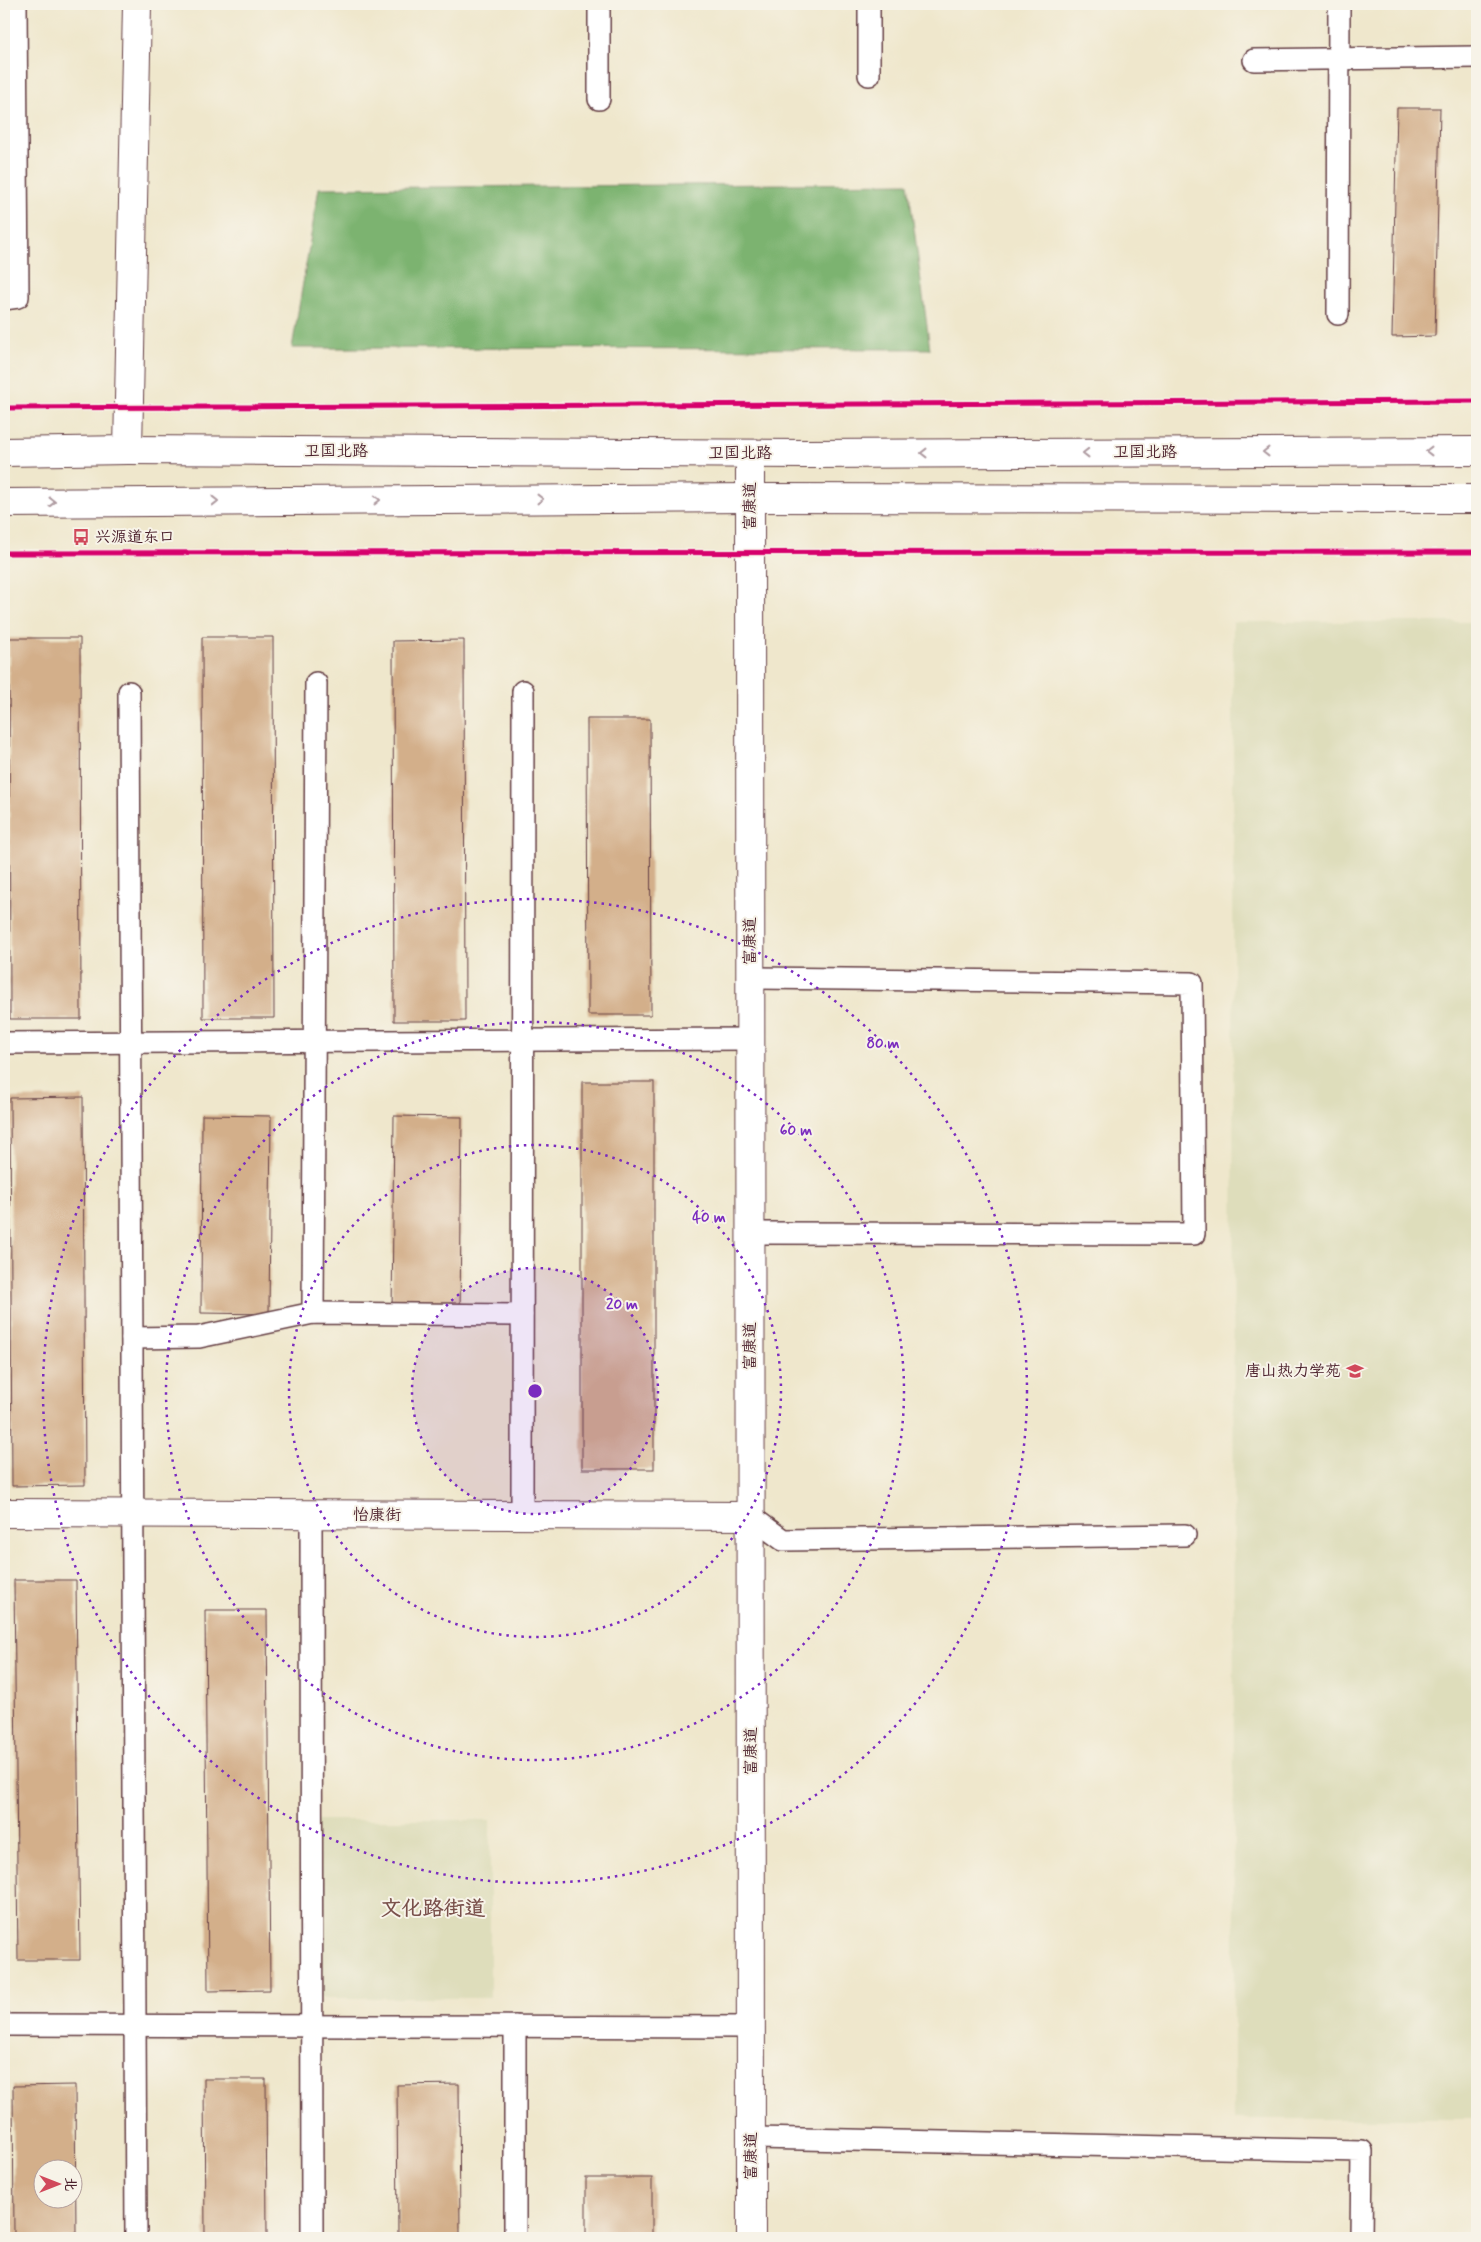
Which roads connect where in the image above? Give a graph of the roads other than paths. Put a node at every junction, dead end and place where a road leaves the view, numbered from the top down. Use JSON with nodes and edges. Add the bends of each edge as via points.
{"nodes":[{"id":1,"x":16,"y":4,"type":"edge"},
{"id":2,"x":137,"y":4,"type":"edge"},
{"id":3,"x":598,"y":4,"type":"edge"},
{"id":4,"x":869,"y":4,"type":"edge"},
{"id":5,"x":1339,"y":4,"type":"edge"},
{"id":6,"x":1477,"y":57,"type":"edge"},
{"id":7,"x":1339,"y":58,"type":"junction"},
{"id":8,"x":1254,"y":60,"type":"dead end"},
{"id":9,"x":869,"y":75,"type":"dead end"},
{"id":10,"x":599,"y":99,"type":"dead end"},
{"id":11,"x":4,"y":299,"type":"edge"},
{"id":12,"x":1338,"y":314,"type":"dead end"},
{"id":13,"x":128,"y":450,"type":"junction"},
{"id":14,"x":1477,"y":451,"type":"edge"},
{"id":15,"x":4,"y":452,"type":"edge"},
{"id":16,"x":750,"y":454,"type":"junction"},
{"id":17,"x":750,"y":498,"type":"junction"},
{"id":18,"x":1477,"y":499,"type":"edge"},
{"id":19,"x":4,"y":503,"type":"edge"},
{"id":20,"x":316,"y":683,"type":"dead end"},
{"id":21,"x":523,"y":691,"type":"dead end"},
{"id":22,"x":129,"y":692,"type":"dead end"},
{"id":23,"x":750,"y":978,"type":"junction"},
{"id":24,"x":750,"y":1039,"type":"junction"},
{"id":25,"x":522,"y":1040,"type":"junction"},
{"id":26,"x":314,"y":1041,"type":"junction"},
{"id":27,"x":130,"y":1042,"type":"junction"},
{"id":28,"x":4,"y":1043,"type":"edge"},
{"id":29,"x":750,"y":1233,"type":"junction"},
{"id":30,"x":313,"y":1313,"type":"junction"},
{"id":31,"x":522,"y":1315,"type":"junction"},
{"id":32,"x":132,"y":1338,"type":"junction"},
{"id":33,"x":4,"y":1513,"type":"edge"},
{"id":34,"x":133,"y":1514,"type":"junction"},
{"id":35,"x":311,"y":1515,"type":"junction"},
{"id":36,"x":522,"y":1515,"type":"junction"},
{"id":37,"x":750,"y":1516,"type":"junction"},
{"id":38,"x":1186,"y":1535,"type":"dead end"},
{"id":39,"x":4,"y":2025,"type":"edge"},
{"id":40,"x":135,"y":2025,"type":"junction"},
{"id":41,"x":311,"y":2025,"type":"junction"},
{"id":42,"x":515,"y":2026,"type":"junction"},
{"id":43,"x":751,"y":2027,"type":"junction"},
{"id":44,"x":751,"y":2138,"type":"junction"},
{"id":45,"x":136,"y":2238,"type":"edge"},
{"id":46,"x":312,"y":2238,"type":"edge"},
{"id":47,"x":515,"y":2238,"type":"edge"},
{"id":48,"x":751,"y":2238,"type":"edge"},
{"id":49,"x":1362,"y":2238,"type":"edge"}],
"edges":[{"from":1,"to":11,"type":"lane","via":[[18,297]]},
{"from":2,"to":13,"type":"street"},
{"from":3,"to":10,"type":"lane"},
{"from":4,"to":9,"type":"lane"},
{"from":5,"to":7,"type":"lane"},
{"from":6,"to":7,"type":"lane"},
{"from":7,"to":8,"type":"lane"},
{"from":7,"to":12,"type":"lane"},
{"from":13,"to":15,"type":"street","name":"卫国北路"},
{"from":13,"to":16,"type":"street","name":"卫国北路"},
{"from":14,"to":16,"type":"street","name":"卫国北路","one_way":true},
{"from":16,"to":17,"type":"street","name":"富康道"},
{"from":17,"to":18,"type":"street"},
{"from":19,"to":17,"type":"street","one_way":true},
{"from":17,"to":23,"type":"street","name":"富康道"},
{"from":20,"to":26,"type":"lane"},
{"from":21,"to":25,"type":"lane"},
{"from":22,"to":27,"type":"lane"},
{"from":23,"to":24,"type":"street","name":"富康道"},
{"from":23,"to":29,"type":"lane","via":[[1192,983],[1194,1234]]},
{"from":24,"to":25,"type":"lane"},
{"from":24,"to":29,"type":"street","name":"富康道"},
{"from":25,"to":26,"type":"lane"},
{"from":25,"to":31,"type":"lane"},
{"from":26,"to":27,"type":"lane"},
{"from":26,"to":30,"type":"lane"},
{"from":27,"to":28,"type":"lane"},
{"from":27,"to":32,"type":"lane"},
{"from":29,"to":37,"type":"street","name":"富康道"},
{"from":30,"to":31,"type":"lane"},
{"from":30,"to":32,"type":"lane","via":[[199,1338]]},
{"from":31,"to":36,"type":"lane"},
{"from":32,"to":34,"type":"lane"},
{"from":33,"to":34,"type":"street","name":"怡康街"},
{"from":34,"to":35,"type":"street","name":"怡康街"},
{"from":34,"to":40,"type":"lane"},
{"from":35,"to":36,"type":"street","name":"怡康街"},
{"from":35,"to":41,"type":"lane"},
{"from":36,"to":37,"type":"street","name":"怡康街"},
{"from":37,"to":38,"type":"lane","via":[[783,1540]]},
{"from":37,"to":43,"type":"street","name":"富康道"},
{"from":39,"to":40,"type":"lane"},
{"from":40,"to":41,"type":"lane"},
{"from":40,"to":45,"type":"lane"},
{"from":41,"to":42,"type":"lane"},
{"from":41,"to":46,"type":"lane"},
{"from":42,"to":43,"type":"lane"},
{"from":42,"to":47,"type":"lane"},
{"from":43,"to":44,"type":"street","name":"富康道"},
{"from":44,"to":48,"type":"street","name":"富康道"},
{"from":44,"to":49,"type":"lane","via":[[1362,2151]]}]}
